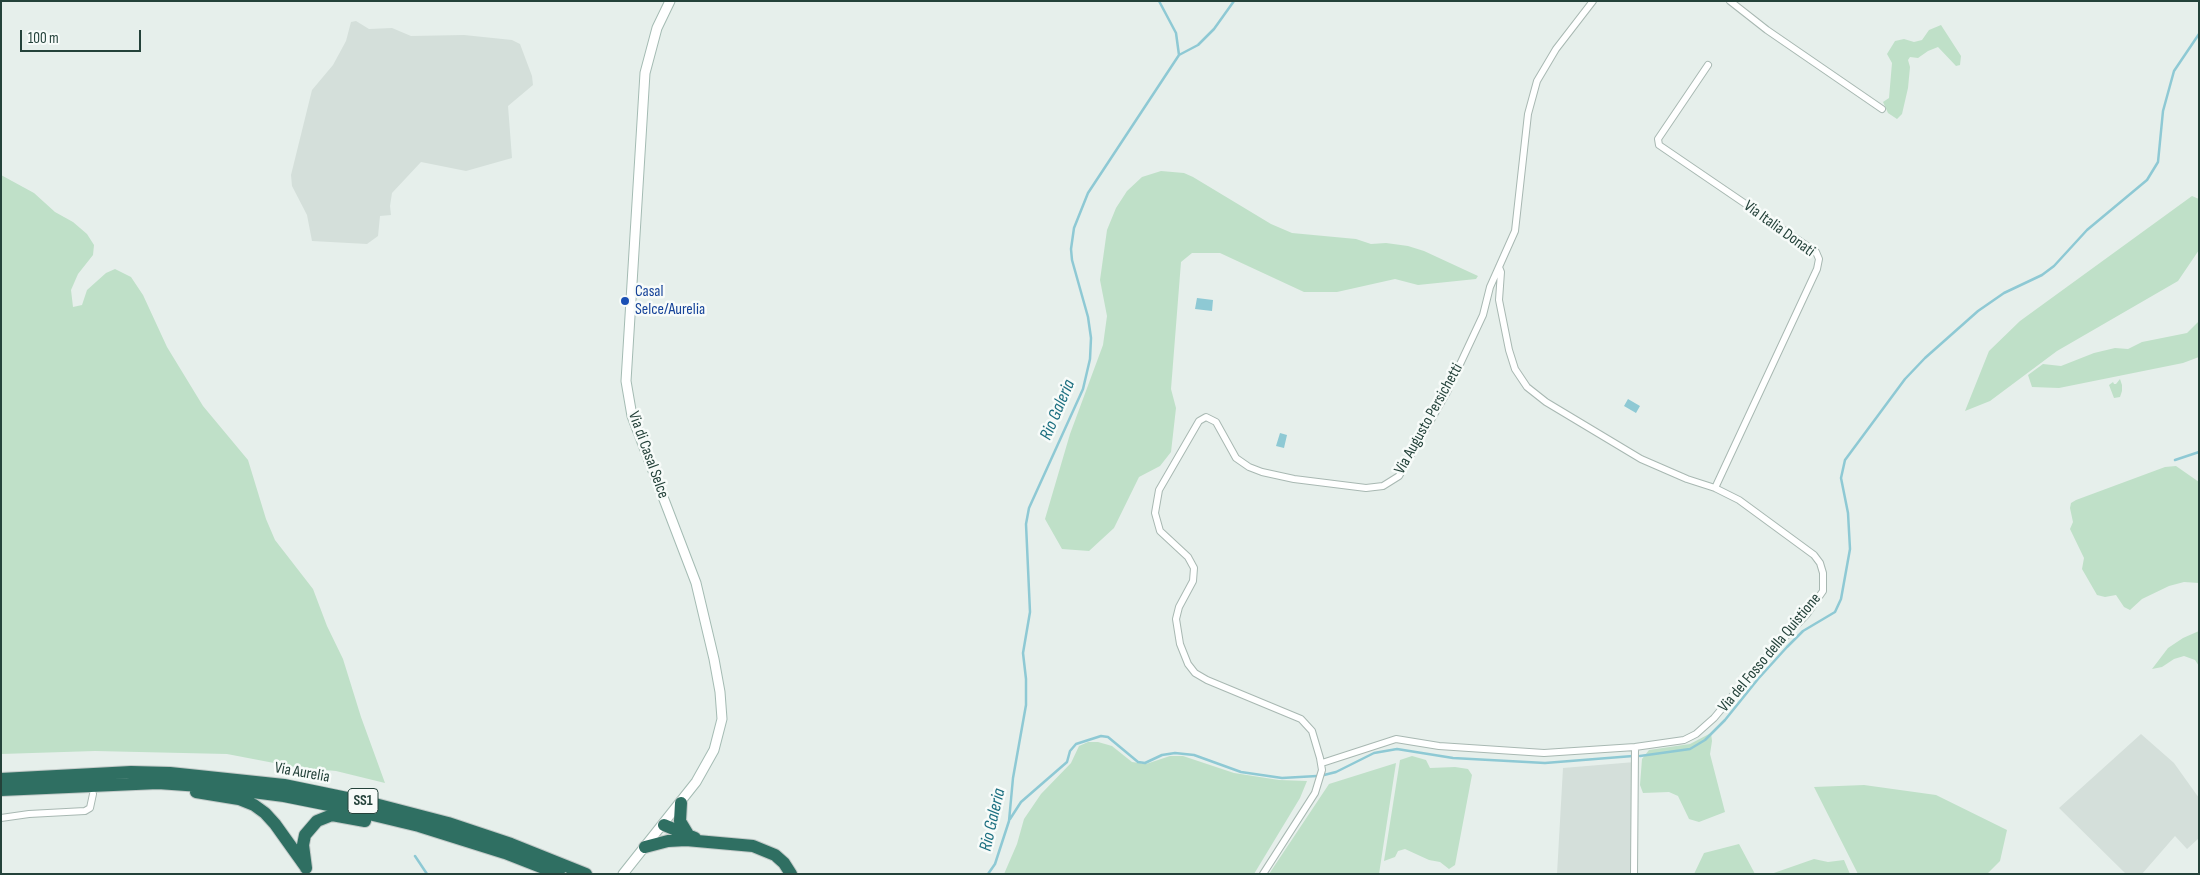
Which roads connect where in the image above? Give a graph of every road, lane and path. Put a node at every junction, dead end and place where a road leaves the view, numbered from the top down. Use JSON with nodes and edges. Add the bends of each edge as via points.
{"nodes":[{"id":1,"x":670,"y":1,"type":"edge"},
{"id":2,"x":1593,"y":1,"type":"edge"},
{"id":3,"x":1730,"y":1,"type":"edge"},
{"id":4,"x":1708,"y":66,"type":"dead end"},
{"id":5,"x":1882,"y":109,"type":"dead end"},
{"id":6,"x":1499,"y":267,"type":"junction"},
{"id":7,"x":1715,"y":488,"type":"junction"},
{"id":8,"x":1635,"y":749,"type":"junction"},
{"id":9,"x":1322,"y":766,"type":"junction"},
{"id":10,"x":131,"y":772,"type":"junction"},
{"id":11,"x":1,"y":773,"type":"edge"},
{"id":12,"x":1,"y":779,"type":"edge"},
{"id":13,"x":158,"y":783,"type":"junction"},
{"id":14,"x":180,"y":784,"type":"junction"},
{"id":15,"x":1,"y":790,"type":"edge"},
{"id":16,"x":93,"y":794,"type":"junction"},
{"id":17,"x":1,"y":796,"type":"edge"},
{"id":18,"x":682,"y":803,"type":"junction"},
{"id":19,"x":1,"y":818,"type":"edge"},
{"id":20,"x":664,"y":825,"type":"junction"},
{"id":21,"x":442,"y":832,"type":"junction"},
{"id":22,"x":689,"y":839,"type":"junction"},
{"id":23,"x":646,"y":847,"type":"junction"},
{"id":24,"x":308,"y":871,"type":"edge"},
{"id":25,"x":559,"y":874,"type":"edge"},
{"id":26,"x":586,"y":874,"type":"edge"},
{"id":27,"x":623,"y":874,"type":"edge"},
{"id":28,"x":791,"y":874,"type":"edge"},
{"id":29,"x":1263,"y":874,"type":"edge"},
{"id":30,"x":1634,"y":874,"type":"edge"}],
"edges":[{"from":1,"to":18,"type":"main road","name":"Via di Casal Selce","via":[[657,28],[645,73],[625,374],[632,416],[696,583],[720,692],[722,719],[714,750]]},
{"from":2,"to":6,"type":"street","name":"Via Augusto Persichetti","via":[[1556,49],[1535,87],[1528,114],[1516,223]]},
{"from":3,"to":5,"type":"street"},
{"from":4,"to":7,"type":"street","name":"Via Italia Donati","via":[[1658,139],[1659,145],[1817,253],[1819,258],[1817,269]]},
{"from":6,"to":7,"type":"street","name":"Via del Fosso della Quistione","via":[[1499,300],[1509,350],[1515,369],[1527,387],[1546,402],[1641,459]]},
{"from":6,"to":9,"type":"street","name":"Via Augusto Persichetti","via":[[1482,315],[1447,392],[1405,468],[1391,482],[1378,487],[1359,487],[1262,472],[1236,458],[1216,422],[1206,417],[1199,421],[1159,490],[1155,507],[1160,531],[1188,557],[1194,568],[1193,582],[1176,619],[1180,644],[1188,664],[1207,680],[1304,721],[1314,736]]},
{"from":7,"to":8,"type":"street","name":"Via del Fosso della Quistione","via":[[1739,500],[1814,554],[1823,573],[1823,591],[1807,614],[1701,730],[1679,742]]},
{"from":8,"to":9,"type":"street","name":"Via del Fosso della Quistione","via":[[1531,752],[1439,746],[1396,739]]},
{"from":8,"to":30,"type":"street"},
{"from":9,"to":29,"type":"street","name":"Via Augusto Persichetti","via":[[1315,792]]},
{"from":10,"to":11,"type":"highway","via":[[99,769]]},
{"from":10,"to":12,"type":"highway","name":"Via Aurelia","number":"SS1"},
{"from":10,"to":26,"type":"highway","name":"Via Aurelia","number":"SS1","via":[[238,779],[354,799],[456,826]]},
{"from":13,"to":14,"type":"highway","name":"Via Aurelia","number":"SS1"},
{"from":13,"to":15,"type":"highway","name":"Via Aurelia","number":"SS1"},
{"from":13,"to":16,"type":"highway","via":[[145,792]]},
{"from":14,"to":21,"type":"highway","name":"Via Aurelia","number":"SS1","via":[[302,799]]},
{"from":14,"to":24,"type":"highway","via":[[197,793],[239,799],[254,805],[265,813]]},
{"from":16,"to":17,"type":"highway"},
{"from":16,"to":19,"type":"street","via":[[90,808],[85,812]]},
{"from":18,"to":20,"type":"main road","name":"Via di Casal Selce"},
{"from":18,"to":22,"type":"highway","via":[[680,821]]},
{"from":20,"to":22,"type":"highway","via":[[669,834]]},
{"from":20,"to":23,"type":"main road","name":"Via di Casal Selce"},
{"from":21,"to":24,"type":"highway","via":[[326,817],[317,821],[305,836],[303,845]]},
{"from":21,"to":25,"type":"highway","name":"Via Aurelia","number":"SS1"},
{"from":22,"to":23,"type":"highway"},
{"from":22,"to":28,"type":"highway","via":[[763,849],[780,859]]},
{"from":23,"to":27,"type":"main road","name":"Via di Casal Selce"}]}
